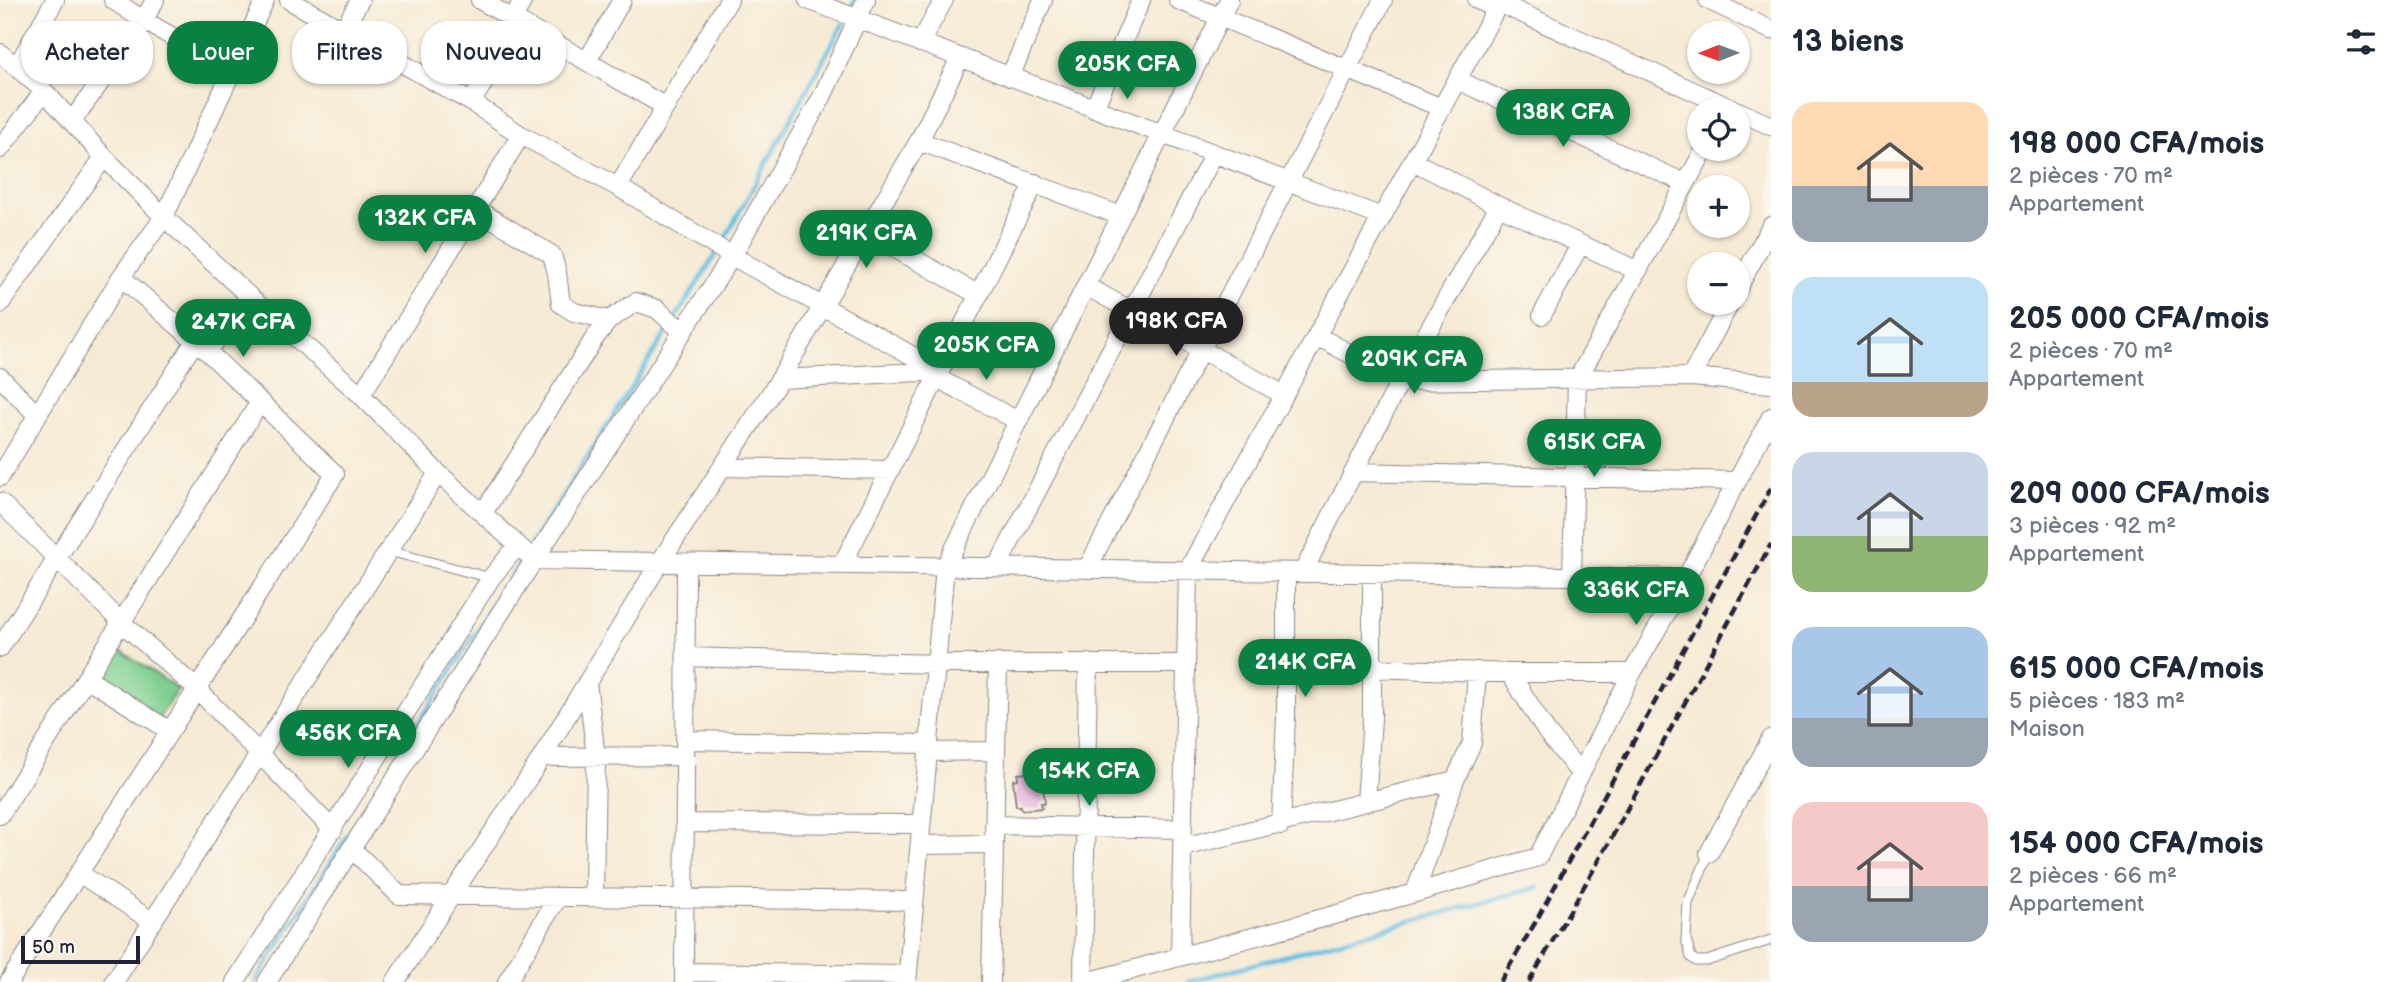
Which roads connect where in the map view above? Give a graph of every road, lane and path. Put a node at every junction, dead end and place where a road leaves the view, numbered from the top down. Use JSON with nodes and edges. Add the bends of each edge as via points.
{"nodes":[{"id":1,"x":55,"y":0,"type":"edge"},
{"id":2,"x":113,"y":0,"type":"edge"},
{"id":3,"x":155,"y":0,"type":"edge"},
{"id":4,"x":265,"y":0,"type":"edge"},
{"id":5,"x":289,"y":0,"type":"edge"},
{"id":6,"x":360,"y":0,"type":"edge"},
{"id":7,"x":480,"y":0,"type":"edge"},
{"id":8,"x":523,"y":0,"type":"edge"},
{"id":9,"x":622,"y":0,"type":"edge"},
{"id":10,"x":729,"y":0,"type":"edge"},
{"id":11,"x":807,"y":0,"type":"edge"},
{"id":12,"x":866,"y":0,"type":"edge"},
{"id":13,"x":944,"y":0,"type":"edge"},
{"id":14,"x":1043,"y":0,"type":"edge"},
{"id":15,"x":1141,"y":0,"type":"edge"},
{"id":16,"x":1178,"y":0,"type":"edge"},
{"id":17,"x":1229,"y":0,"type":"edge"},
{"id":18,"x":1383,"y":0,"type":"edge"},
{"id":19,"x":1477,"y":0,"type":"edge"},
{"id":20,"x":1707,"y":0,"type":"edge"},
{"id":21,"x":1499,"y":4,"type":"edge"},
{"id":22,"x":1220,"y":18,"type":"junction"},
{"id":23,"x":143,"y":20,"type":"junction"},
{"id":24,"x":858,"y":20,"type":"junction"},
{"id":25,"x":255,"y":21,"type":"edge"},
{"id":26,"x":329,"y":21,"type":"edge"},
{"id":27,"x":348,"y":21,"type":"edge"},
{"id":28,"x":515,"y":21,"type":"edge"},
{"id":29,"x":517,"y":21,"type":"edge"},
{"id":30,"x":1771,"y":30,"type":"edge"},
{"id":31,"x":167,"y":34,"type":"edge"},
{"id":32,"x":920,"y":43,"type":"junction"},
{"id":33,"x":566,"y":49,"type":"edge"},
{"id":34,"x":0,"y":53,"type":"edge"},
{"id":35,"x":960,"y":58,"type":"junction"},
{"id":36,"x":587,"y":61,"type":"junction"},
{"id":37,"x":407,"y":65,"type":"edge"},
{"id":38,"x":17,"y":66,"type":"junction"},
{"id":39,"x":1348,"y":69,"type":"junction"},
{"id":40,"x":1010,"y":77,"type":"junction"},
{"id":41,"x":1457,"y":80,"type":"junction"},
{"id":42,"x":226,"y":84,"type":"edge"},
{"id":43,"x":481,"y":84,"type":"edge"},
{"id":44,"x":44,"y":91,"type":"junction"},
{"id":45,"x":1706,"y":98,"type":"edge"},
{"id":46,"x":471,"y":102,"type":"junction"},
{"id":47,"x":666,"y":107,"type":"junction"},
{"id":48,"x":1442,"y":108,"type":"junction"},
{"id":49,"x":1094,"y":109,"type":"junction"},
{"id":50,"x":1750,"y":118,"type":"edge"},
{"id":51,"x":72,"y":121,"type":"junction"},
{"id":52,"x":1771,"y":127,"type":"edge"},
{"id":53,"x":521,"y":135,"type":"junction"},
{"id":54,"x":1163,"y":135,"type":"junction"},
{"id":55,"x":919,"y":141,"type":"junction"},
{"id":56,"x":0,"y":149,"type":"edge"},
{"id":57,"x":1214,"y":154,"type":"junction"},
{"id":58,"x":104,"y":157,"type":"junction"},
{"id":59,"x":1413,"y":160,"type":"junction"},
{"id":60,"x":1697,"y":161,"type":"edge"},
{"id":61,"x":1289,"y":182,"type":"junction"},
{"id":62,"x":1035,"y":183,"type":"junction"},
{"id":63,"x":1685,"y":183,"type":"junction"},
{"id":64,"x":618,"y":187,"type":"junction"},
{"id":65,"x":1499,"y":206,"type":"junction"},
{"id":66,"x":476,"y":209,"type":"junction"},
{"id":67,"x":1121,"y":216,"type":"junction"},
{"id":68,"x":164,"y":217,"type":"junction"},
{"id":69,"x":1382,"y":217,"type":"junction"},
{"id":70,"x":1771,"y":226,"type":"edge"},
{"id":71,"x":865,"y":232,"type":"junction"},
{"id":72,"x":1580,"y":245,"type":"junction"},
{"id":73,"x":732,"y":256,"type":"junction"},
{"id":74,"x":1750,"y":265,"type":"edge"},
{"id":75,"x":1638,"y":271,"type":"junction"},
{"id":76,"x":121,"y":277,"type":"junction"},
{"id":77,"x":1086,"y":286,"type":"junction"},
{"id":78,"x":979,"y":295,"type":"junction"},
{"id":79,"x":251,"y":299,"type":"junction"},
{"id":80,"x":0,"y":304,"type":"edge"},
{"id":81,"x":823,"y":305,"type":"junction"},
{"id":82,"x":1131,"y":311,"type":"junction"},
{"id":83,"x":1542,"y":315,"type":"dead end"},
{"id":84,"x":1724,"y":315,"type":"edge"},
{"id":85,"x":609,"y":320,"type":"junction"},
{"id":86,"x":683,"y":332,"type":"junction"},
{"id":87,"x":1317,"y":337,"type":"junction"},
{"id":88,"x":201,"y":346,"type":"junction"},
{"id":89,"x":1201,"y":350,"type":"junction"},
{"id":90,"x":938,"y":374,"type":"junction"},
{"id":91,"x":0,"y":377,"type":"edge"},
{"id":92,"x":1691,"y":377,"type":"junction"},
{"id":93,"x":779,"y":379,"type":"junction"},
{"id":94,"x":1577,"y":380,"type":"junction"},
{"id":95,"x":1400,"y":381,"type":"junction"},
{"id":96,"x":1771,"y":384,"type":"edge"},
{"id":97,"x":361,"y":395,"type":"junction"},
{"id":98,"x":1284,"y":395,"type":"junction"},
{"id":99,"x":260,"y":402,"type":"junction"},
{"id":100,"x":37,"y":415,"type":"junction"},
{"id":101,"x":1771,"y":417,"type":"edge"},
{"id":102,"x":1018,"y":421,"type":"junction"},
{"id":103,"x":722,"y":467,"type":"junction"},
{"id":104,"x":890,"y":470,"type":"junction"},
{"id":105,"x":1354,"y":472,"type":"junction"},
{"id":106,"x":438,"y":473,"type":"junction"},
{"id":107,"x":0,"y":477,"type":"edge"},
{"id":108,"x":1575,"y":477,"type":"junction"},
{"id":109,"x":1737,"y":481,"type":"junction"},
{"id":110,"x":0,"y":502,"type":"edge"},
{"id":111,"x":483,"y":513,"type":"junction"},
{"id":112,"x":518,"y":545,"type":"junction"},
{"id":113,"x":389,"y":551,"type":"junction"},
{"id":114,"x":57,"y":558,"type":"junction"},
{"id":115,"x":534,"y":560,"type":"junction"},
{"id":116,"x":660,"y":562,"type":"junction"},
{"id":117,"x":686,"y":563,"type":"junction"},
{"id":118,"x":842,"y":565,"type":"junction"},
{"id":119,"x":945,"y":567,"type":"junction"},
{"id":120,"x":996,"y":567,"type":"junction"},
{"id":121,"x":1087,"y":569,"type":"junction"},
{"id":122,"x":1188,"y":570,"type":"junction"},
{"id":123,"x":1294,"y":572,"type":"junction"},
{"id":124,"x":1372,"y":573,"type":"junction"},
{"id":125,"x":1572,"y":576,"type":"junction"},
{"id":126,"x":491,"y":578,"type":"junction"},
{"id":127,"x":1686,"y":578,"type":"junction"},
{"id":128,"x":121,"y":622,"type":"junction"},
{"id":129,"x":0,"y":648,"type":"edge"},
{"id":130,"x":686,"y":657,"type":"junction"},
{"id":131,"x":998,"y":663,"type":"junction"},
{"id":132,"x":1088,"y":663,"type":"junction"},
{"id":133,"x":936,"y":664,"type":"junction"},
{"id":134,"x":1186,"y":664,"type":"junction"},
{"id":135,"x":1373,"y":668,"type":"junction"},
{"id":136,"x":1477,"y":671,"type":"junction"},
{"id":137,"x":1510,"y":673,"type":"junction"},
{"id":138,"x":1632,"y":673,"type":"junction"},
{"id":139,"x":86,"y":678,"type":"junction"},
{"id":140,"x":587,"y":682,"type":"junction"},
{"id":141,"x":197,"y":689,"type":"junction"},
{"id":142,"x":170,"y":731,"type":"junction"},
{"id":143,"x":1771,"y":739,"type":"edge"},
{"id":144,"x":685,"y":748,"type":"junction"},
{"id":145,"x":928,"y":748,"type":"junction"},
{"id":146,"x":996,"y":751,"type":"junction"},
{"id":147,"x":260,"y":752,"type":"junction"},
{"id":148,"x":542,"y":757,"type":"junction"},
{"id":149,"x":596,"y":757,"type":"junction"},
{"id":150,"x":1580,"y":773,"type":"junction"},
{"id":151,"x":1455,"y":780,"type":"junction"},
{"id":152,"x":1366,"y":802,"type":"junction"},
{"id":153,"x":0,"y":815,"type":"edge"},
{"id":154,"x":685,"y":823,"type":"junction"},
{"id":155,"x":921,"y":824,"type":"junction"},
{"id":156,"x":995,"y":825,"type":"junction"},
{"id":157,"x":1281,"y":825,"type":"junction"},
{"id":158,"x":1085,"y":827,"type":"junction"},
{"id":159,"x":1183,"y":829,"type":"junction"},
{"id":160,"x":333,"y":830,"type":"junction"},
{"id":161,"x":994,"y":844,"type":"junction"},
{"id":162,"x":920,"y":845,"type":"junction"},
{"id":163,"x":1182,"y":847,"type":"junction"},
{"id":164,"x":352,"y":849,"type":"junction"},
{"id":165,"x":1709,"y":853,"type":"joint"},
{"id":166,"x":79,"y":873,"type":"junction"},
{"id":167,"x":1415,"y":893,"type":"junction"},
{"id":168,"x":453,"y":895,"type":"junction"},
{"id":169,"x":558,"y":897,"type":"junction"},
{"id":170,"x":594,"y":897,"type":"junction"},
{"id":171,"x":684,"y":898,"type":"junction"},
{"id":172,"x":914,"y":901,"type":"junction"},
{"id":173,"x":153,"y":922,"type":"junction"},
{"id":174,"x":1771,"y":940,"type":"edge"},
{"id":175,"x":1180,"y":956,"type":"junction"},
{"id":176,"x":681,"y":979,"type":"edge"},
{"id":177,"x":907,"y":979,"type":"edge"},
{"id":178,"x":9,"y":982,"type":"edge"},
{"id":179,"x":114,"y":982,"type":"edge"},
{"id":180,"x":235,"y":982,"type":"edge"},
{"id":181,"x":267,"y":982,"type":"edge"},
{"id":182,"x":395,"y":982,"type":"edge"},
{"id":183,"x":507,"y":982,"type":"edge"},
{"id":184,"x":991,"y":982,"type":"edge"},
{"id":185,"x":1085,"y":982,"type":"edge"}],
"edges":[{"from":1,"to":38,"type":"street"},
{"from":2,"to":23,"type":"street"},
{"from":3,"to":23,"type":"street"},
{"from":4,"to":25,"type":"street"},
{"from":5,"to":26,"type":"street"},
{"from":6,"to":27,"type":"street"},
{"from":7,"to":28,"type":"street"},
{"from":8,"to":29,"type":"street"},
{"from":9,"to":36,"type":"street"},
{"from":10,"to":47,"type":"street"},
{"from":11,"to":24,"type":"street"},
{"from":12,"to":24,"type":"street"},
{"from":13,"to":32,"type":"street"},
{"from":14,"to":40,"type":"street"},
{"from":15,"to":49,"type":"street"},
{"from":16,"to":22,"type":"street"},
{"from":17,"to":22,"type":"street"},
{"from":18,"to":39,"type":"street"},
{"from":19,"to":21,"type":"street"},
{"from":20,"to":30,"type":"street"},
{"from":21,"to":41,"type":"street"},
{"from":21,"to":45,"type":"street"},
{"from":22,"to":39,"type":"street"},
{"from":22,"to":54,"type":"street"},
{"from":23,"to":31,"type":"street"},
{"from":23,"to":51,"type":"street"},
{"from":24,"to":32,"type":"street"},
{"from":24,"to":73,"type":"street","via":[[822,97]]},
{"from":32,"to":35,"type":"street"},
{"from":33,"to":36,"type":"street"},
{"from":34,"to":38,"type":"street"},
{"from":35,"to":40,"type":"street"},
{"from":35,"to":55,"type":"street"},
{"from":36,"to":47,"type":"street"},
{"from":37,"to":46,"type":"street"},
{"from":38,"to":44,"type":"street"},
{"from":39,"to":48,"type":"street"},
{"from":39,"to":61,"type":"street"},
{"from":40,"to":49,"type":"street"},
{"from":41,"to":48,"type":"street"},
{"from":41,"to":63,"type":"street"},
{"from":42,"to":68,"type":"street"},
{"from":43,"to":46,"type":"street"},
{"from":44,"to":51,"type":"street"},
{"from":44,"to":56,"type":"street"},
{"from":46,"to":53,"type":"street"},
{"from":47,"to":64,"type":"street"},
{"from":48,"to":59,"type":"street"},
{"from":49,"to":54,"type":"street"},
{"from":50,"to":52,"type":"street"},
{"from":51,"to":58,"type":"street"},
{"from":53,"to":64,"type":"street"},
{"from":53,"to":66,"type":"street"},
{"from":54,"to":57,"type":"street"},
{"from":54,"to":67,"type":"street"},
{"from":55,"to":62,"type":"street"},
{"from":55,"to":71,"type":"street"},
{"from":57,"to":61,"type":"street"},
{"from":57,"to":82,"type":"street"},
{"from":58,"to":68,"type":"street"},
{"from":58,"to":80,"type":"street"},
{"from":59,"to":65,"type":"street"},
{"from":59,"to":69,"type":"street"},
{"from":60,"to":63,"type":"street"},
{"from":61,"to":69,"type":"street"},
{"from":61,"to":89,"type":"street"},
{"from":62,"to":67,"type":"street"},
{"from":62,"to":78,"type":"street"},
{"from":63,"to":75,"type":"street"},
{"from":64,"to":73,"type":"street"},
{"from":65,"to":72,"type":"street"},
{"from":65,"to":95,"type":"street"},
{"from":66,"to":85,"type":"street","via":[[552,254],[561,304]]},
{"from":66,"to":97,"type":"street"},
{"from":67,"to":77,"type":"street"},
{"from":68,"to":76,"type":"street"},
{"from":68,"to":79,"type":"street"},
{"from":69,"to":87,"type":"street"},
{"from":70,"to":74,"type":"street"},
{"from":71,"to":78,"type":"street"},
{"from":71,"to":81,"type":"street"},
{"from":72,"to":75,"type":"street"},
{"from":72,"to":83,"type":"street"},
{"from":73,"to":81,"type":"street"},
{"from":73,"to":86,"type":"street"},
{"from":75,"to":94,"type":"street"},
{"from":76,"to":88,"type":"street"},
{"from":76,"to":100,"type":"street"},
{"from":77,"to":82,"type":"street"},
{"from":77,"to":102,"type":"street"},
{"from":78,"to":90,"type":"street"},
{"from":79,"to":88,"type":"street"},
{"from":79,"to":97,"type":"street"},
{"from":81,"to":90,"type":"street"},
{"from":81,"to":93,"type":"street"},
{"from":82,"to":89,"type":"street"},
{"from":82,"to":120,"type":"street"},
{"from":84,"to":92,"type":"street"},
{"from":85,"to":86,"type":"street","via":[[636,302],[657,309]]},
{"from":85,"to":111,"type":"street"},
{"from":86,"to":115,"type":"street"},
{"from":87,"to":95,"type":"street"},
{"from":87,"to":98,"type":"street"},
{"from":88,"to":99,"type":"street"},
{"from":88,"to":114,"type":"street"},
{"from":89,"to":98,"type":"street"},
{"from":89,"to":121,"type":"street"},
{"from":90,"to":93,"type":"street"},
{"from":90,"to":102,"type":"street"},
{"from":90,"to":104,"type":"street"},
{"from":91,"to":100,"type":"street"},
{"from":92,"to":94,"type":"street"},
{"from":92,"to":96,"type":"street"},
{"from":93,"to":103,"type":"street"},
{"from":94,"to":95,"type":"street"},
{"from":94,"to":108,"type":"street"},
{"from":95,"to":105,"type":"street"},
{"from":97,"to":106,"type":"street"},
{"from":98,"to":122,"type":"street"},
{"from":99,"to":128,"type":"street"},
{"from":99,"to":141,"type":"street","via":[[335,474]]},
{"from":100,"to":107,"type":"street"},
{"from":101,"to":109,"type":"street"},
{"from":102,"to":119,"type":"street"},
{"from":103,"to":104,"type":"street"},
{"from":103,"to":116,"type":"street"},
{"from":104,"to":118,"type":"street"},
{"from":105,"to":108,"type":"street"},
{"from":105,"to":123,"type":"street"},
{"from":106,"to":111,"type":"street"},
{"from":106,"to":113,"type":"street"},
{"from":108,"to":109,"type":"street"},
{"from":108,"to":125,"type":"street"},
{"from":109,"to":127,"type":"street"},
{"from":110,"to":114,"type":"street"},
{"from":111,"to":112,"type":"street"},
{"from":112,"to":115,"type":"street"},
{"from":112,"to":126,"type":"street"},
{"from":113,"to":126,"type":"lane"},
{"from":113,"to":147,"type":"street"},
{"from":114,"to":128,"type":"street"},
{"from":114,"to":129,"type":"street"},
{"from":115,"to":116,"type":"street"},
{"from":115,"to":164,"type":"street"},
{"from":116,"to":117,"type":"street"},
{"from":116,"to":140,"type":"street"},
{"from":117,"to":118,"type":"street"},
{"from":117,"to":130,"type":"street"},
{"from":118,"to":119,"type":"street"},
{"from":119,"to":120,"type":"street"},
{"from":119,"to":133,"type":"street"},
{"from":120,"to":121,"type":"street"},
{"from":121,"to":122,"type":"street"},
{"from":122,"to":123,"type":"street"},
{"from":122,"to":134,"type":"street"},
{"from":123,"to":124,"type":"street"},
{"from":123,"to":157,"type":"street"},
{"from":124,"to":125,"type":"street"},
{"from":124,"to":135,"type":"street"},
{"from":125,"to":127,"type":"street"},
{"from":126,"to":160,"type":"street"},
{"from":127,"to":138,"type":"street"},
{"from":128,"to":139,"type":"street"},
{"from":128,"to":141,"type":"street"},
{"from":130,"to":133,"type":"street"},
{"from":130,"to":144,"type":"street"},
{"from":131,"to":132,"type":"street"},
{"from":131,"to":133,"type":"street"},
{"from":131,"to":146,"type":"street"},
{"from":132,"to":134,"type":"street"},
{"from":132,"to":158,"type":"street"},
{"from":133,"to":145,"type":"street"},
{"from":134,"to":159,"type":"street"},
{"from":135,"to":136,"type":"street"},
{"from":135,"to":152,"type":"street"},
{"from":136,"to":137,"type":"street"},
{"from":136,"to":151,"type":"street","via":[[1472,743]]},
{"from":137,"to":138,"type":"street"},
{"from":137,"to":150,"type":"street"},
{"from":138,"to":150,"type":"street"},
{"from":139,"to":142,"type":"street"},
{"from":139,"to":153,"type":"street"},
{"from":140,"to":148,"type":"street"},
{"from":140,"to":149,"type":"street"},
{"from":141,"to":142,"type":"street"},
{"from":141,"to":147,"type":"street"},
{"from":142,"to":166,"type":"street"},
{"from":143,"to":165,"type":"street"},
{"from":144,"to":145,"type":"street"},
{"from":144,"to":149,"type":"street"},
{"from":144,"to":154,"type":"street"},
{"from":145,"to":146,"type":"street"},
{"from":145,"to":155,"type":"street"},
{"from":146,"to":156,"type":"street"},
{"from":147,"to":160,"type":"street"},
{"from":147,"to":173,"type":"street"},
{"from":148,"to":149,"type":"street"},
{"from":148,"to":168,"type":"street"},
{"from":149,"to":170,"type":"street"},
{"from":150,"to":167,"type":"street","via":[[1538,857]]},
{"from":151,"to":152,"type":"street"},
{"from":151,"to":167,"type":"street"},
{"from":152,"to":157,"type":"street"},
{"from":154,"to":155,"type":"street"},
{"from":154,"to":171,"type":"street"},
{"from":155,"to":162,"type":"street"},
{"from":156,"to":158,"type":"street"},
{"from":156,"to":161,"type":"street"},
{"from":157,"to":163,"type":"street"},
{"from":158,"to":159,"type":"street"},
{"from":158,"to":185,"type":"street"},
{"from":159,"to":163,"type":"street"},
{"from":160,"to":180,"type":"street"},
{"from":161,"to":162,"type":"street"},
{"from":161,"to":184,"type":"street"},
{"from":162,"to":172,"type":"street"},
{"from":163,"to":175,"type":"street"},
{"from":164,"to":168,"type":"street","via":[[400,895]]},
{"from":164,"to":181,"type":"street"},
{"from":165,"to":174,"type":"lane","via":[[1688,902],[1686,939],[1691,957],[1707,961]]},
{"from":166,"to":173,"type":"street"},
{"from":166,"to":178,"type":"street"},
{"from":167,"to":175,"type":"street"},
{"from":168,"to":169,"type":"street"},
{"from":168,"to":182,"type":"street"},
{"from":169,"to":170,"type":"street"},
{"from":169,"to":183,"type":"street"},
{"from":170,"to":171,"type":"street"},
{"from":171,"to":172,"type":"street"},
{"from":171,"to":176,"type":"street"},
{"from":172,"to":177,"type":"street"},
{"from":173,"to":179,"type":"street"},
{"from":175,"to":185,"type":"street"},
{"from":176,"to":177,"type":"street"}]}
